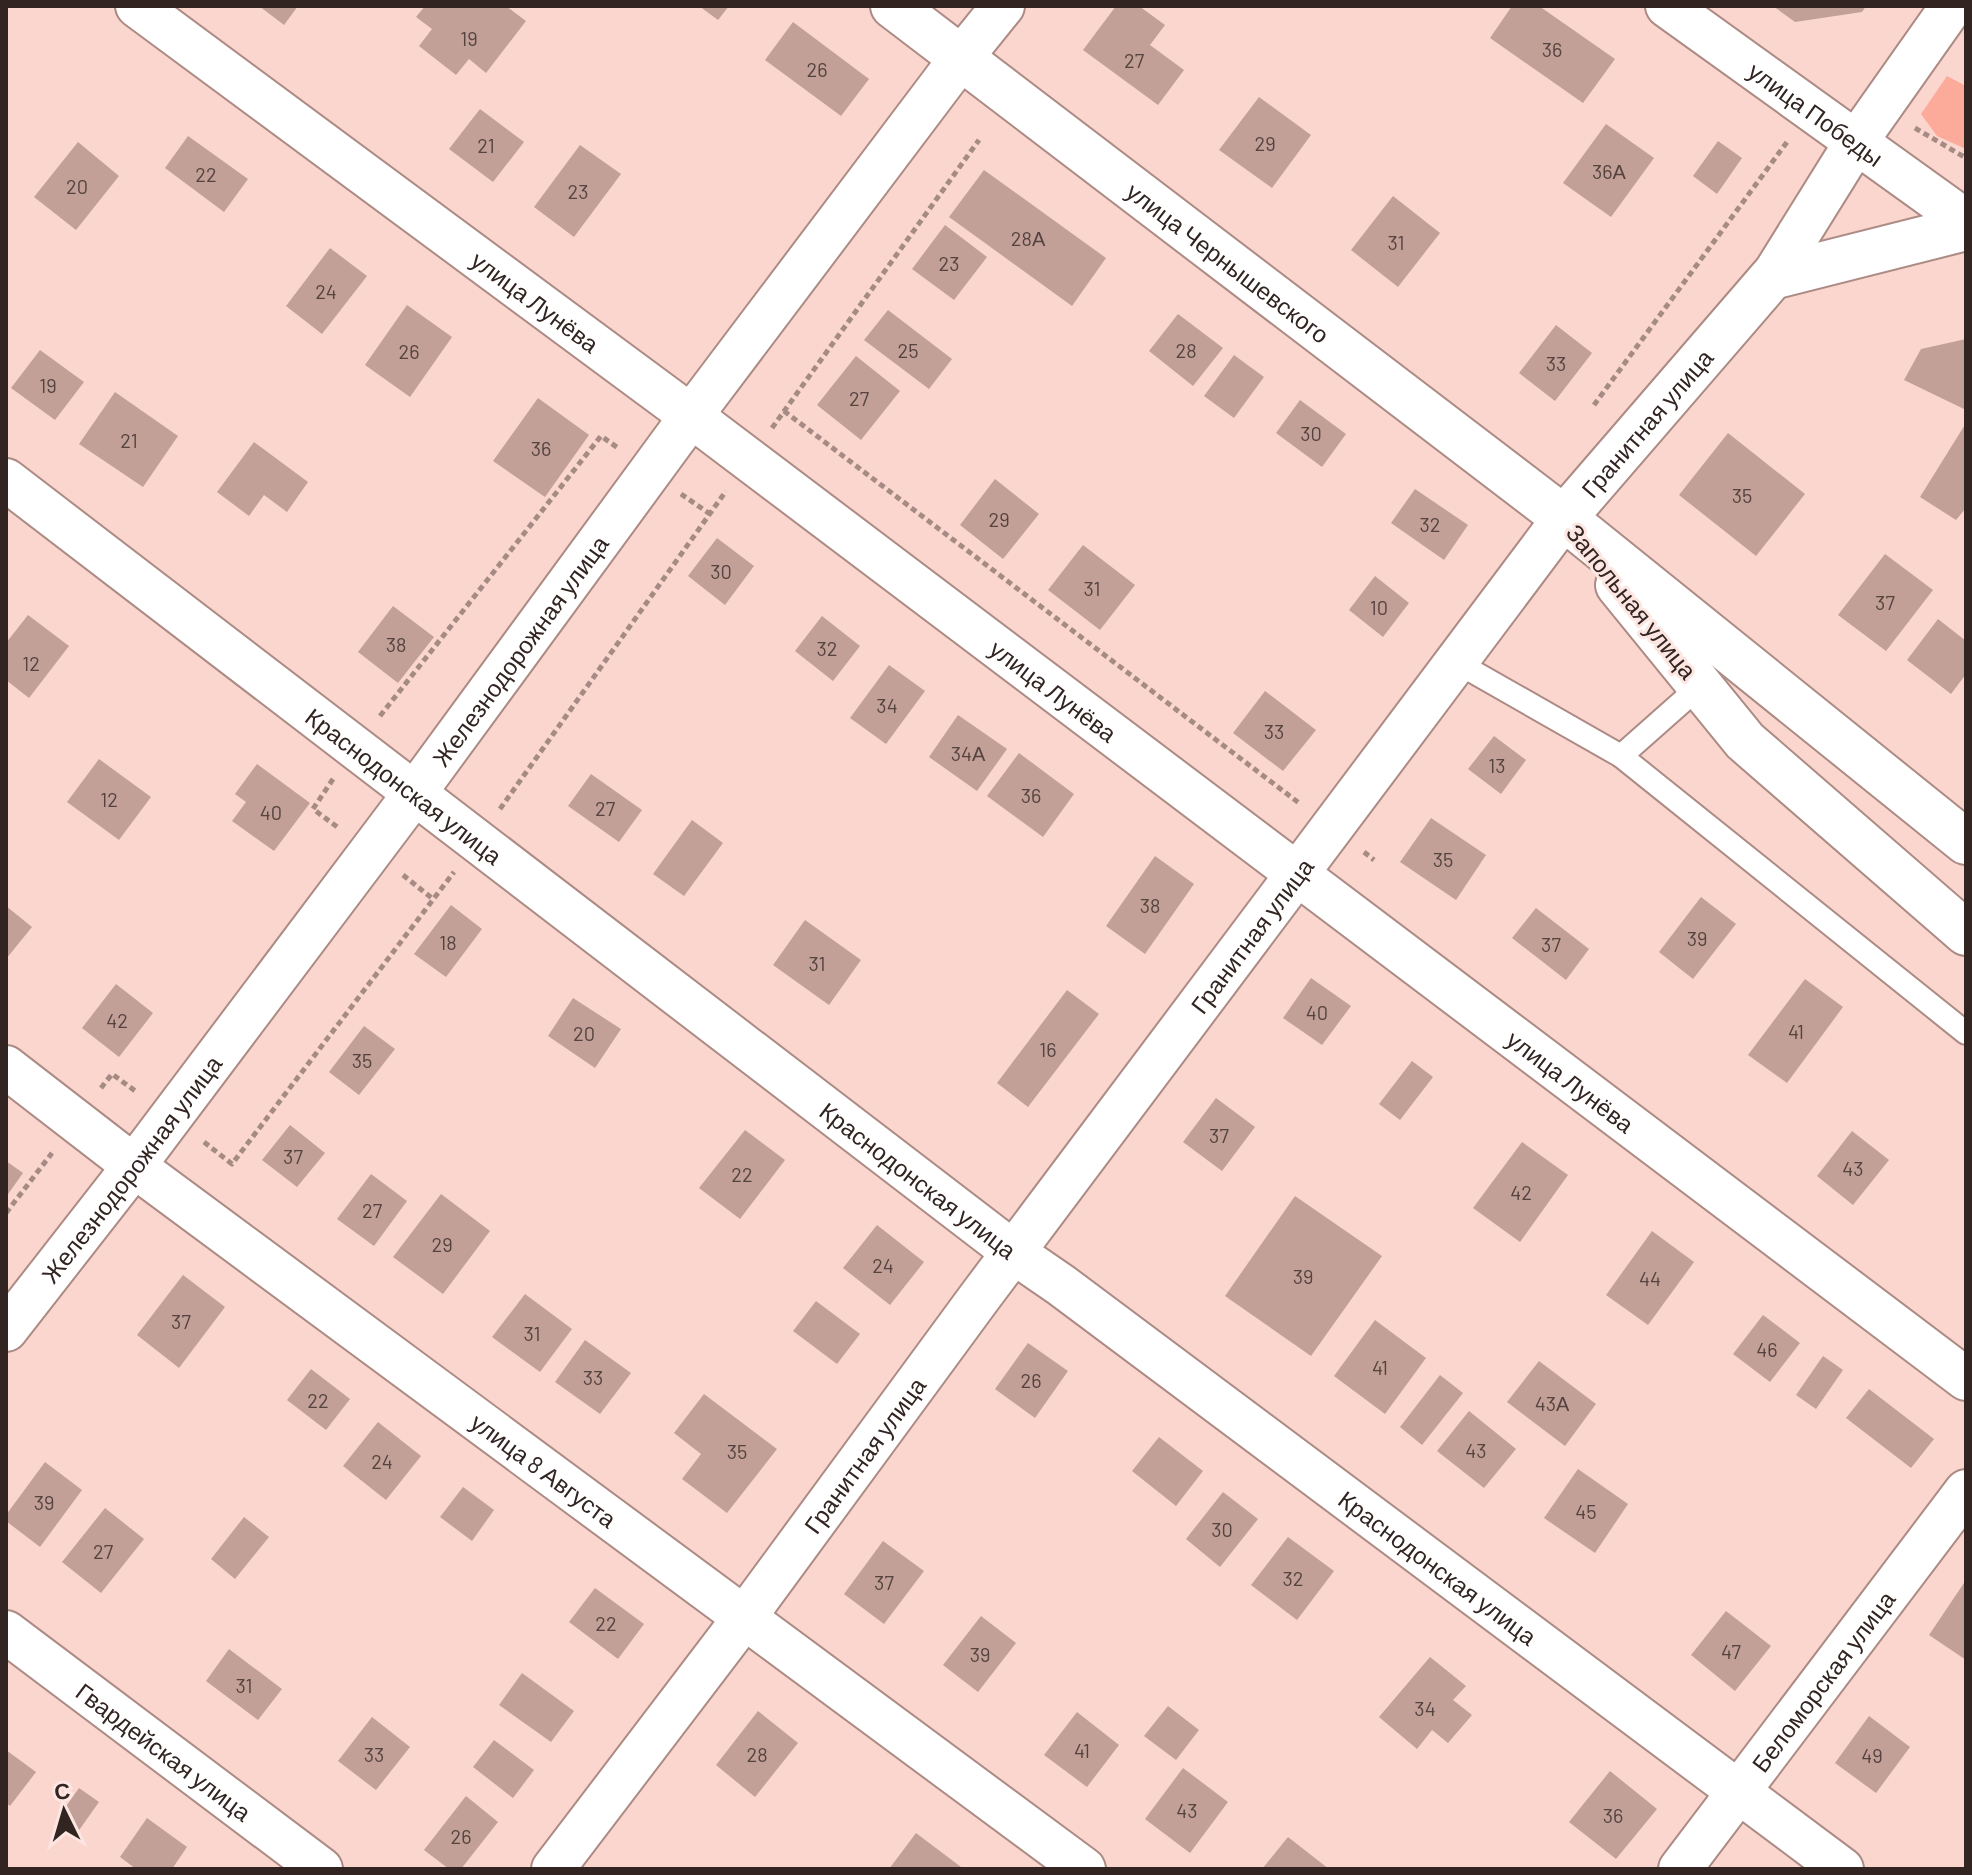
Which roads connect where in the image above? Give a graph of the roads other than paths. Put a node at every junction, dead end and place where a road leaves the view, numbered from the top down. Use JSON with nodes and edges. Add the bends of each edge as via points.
{"nodes":[{"id":1,"x":137,"y":6,"type":"edge"},
{"id":2,"x":893,"y":6,"type":"edge"},
{"id":3,"x":1003,"y":6,"type":"edge"},
{"id":4,"x":1667,"y":6,"type":"edge"},
{"id":5,"x":1952,"y":6,"type":"edge"},
{"id":6,"x":961,"y":58,"type":"junction"},
{"id":7,"x":1856,"y":142,"type":"junction"},
{"id":8,"x":1966,"y":221,"type":"edge"},
{"id":9,"x":1966,"y":228,"type":"edge"},
{"id":10,"x":1772,"y":277,"type":"junction"},
{"id":11,"x":691,"y":416,"type":"junction"},
{"id":12,"x":6,"y":480,"type":"edge"},
{"id":13,"x":1564,"y":518,"type":"junction"},
{"id":14,"x":1456,"y":662,"type":"junction"},
{"id":15,"x":1700,"y":686,"type":"junction"},
{"id":16,"x":1621,"y":756,"type":"junction"},
{"id":17,"x":414,"y":794,"type":"junction"},
{"id":18,"x":1966,"y":842,"type":"edge"},
{"id":19,"x":1297,"y":873,"type":"junction"},
{"id":20,"x":1966,"y":933,"type":"edge"},
{"id":21,"x":1966,"y":1033,"type":"edge"},
{"id":22,"x":6,"y":1067,"type":"edge"},
{"id":23,"x":134,"y":1166,"type":"junction"},
{"id":24,"x":1013,"y":1252,"type":"junction"},
{"id":25,"x":6,"y":1330,"type":"edge"},
{"id":26,"x":1966,"y":1379,"type":"edge"},
{"id":27,"x":1966,"y":1491,"type":"edge"},
{"id":28,"x":744,"y":1618,"type":"junction"},
{"id":29,"x":6,"y":1632,"type":"edge"},
{"id":30,"x":1739,"y":1791,"type":"junction"},
{"id":31,"x":321,"y":1869,"type":"edge"},
{"id":32,"x":553,"y":1869,"type":"edge"},
{"id":33,"x":1084,"y":1869,"type":"edge"},
{"id":34,"x":1680,"y":1869,"type":"edge"},
{"id":35,"x":1842,"y":1869,"type":"edge"}],
"edges":[{"from":1,"to":11,"type":"street","name":"улица Лунёва"},
{"from":2,"to":6,"type":"street","name":"улица Чернышевского"},
{"from":3,"to":6,"type":"street","name":"Железнодорожная улица"},
{"from":4,"to":7,"type":"street","name":"улица Победы"},
{"from":5,"to":7,"type":"street","name":"Гранитная улица"},
{"from":6,"to":11,"type":"street","name":"Железнодорожная улица"},
{"from":6,"to":13,"type":"street","name":"улица Чернышевского"},
{"from":7,"to":8,"type":"street","name":"улица Победы"},
{"from":7,"to":10,"type":"street","name":"Гранитная улица"},
{"from":9,"to":10,"type":"street"},
{"from":10,"to":13,"type":"street","name":"Гранитная улица"},
{"from":11,"to":17,"type":"street","name":"Железнодорожная улица"},
{"from":11,"to":19,"type":"street","name":"улица Лунёва"},
{"from":12,"to":17,"type":"street","name":"Краснодонская улица"},
{"from":13,"to":14,"type":"street","name":"Гранитная улица"},
{"from":13,"to":15,"type":"street","name":"Запольная улица"},
{"from":13,"to":18,"type":"street","name":"Запольная улица"},
{"from":14,"to":16,"type":"lane"},
{"from":14,"to":19,"type":"street","name":"Гранитная улица"},
{"from":15,"to":16,"type":"lane"},
{"from":15,"to":20,"type":"street","name":"Запольная улица","via":[[1745,741]]},
{"from":16,"to":21,"type":"lane"},
{"from":17,"to":23,"type":"street","name":"Железнодорожная улица"},
{"from":17,"to":24,"type":"street","name":"Краснодонская улица"},
{"from":19,"to":24,"type":"street","name":"Гранитная улица"},
{"from":19,"to":26,"type":"street","name":"улица Лунёва"},
{"from":22,"to":23,"type":"street","name":"улица 8 Августа"},
{"from":23,"to":25,"type":"street","name":"Железнодорожная улица"},
{"from":23,"to":28,"type":"street","name":"улица 8 Августа"},
{"from":24,"to":28,"type":"street","name":"Гранитная улица"},
{"from":24,"to":30,"type":"street","name":"Краснодонская улица"},
{"from":27,"to":30,"type":"street","name":"Беломорская улица"},
{"from":28,"to":32,"type":"street","name":"Гранитная улица"},
{"from":28,"to":33,"type":"street","name":"улица 8 Августа"},
{"from":29,"to":31,"type":"street","name":"Гвардейская улица"},
{"from":30,"to":34,"type":"street","name":"Беломорская улица"},
{"from":30,"to":35,"type":"street","name":"Краснодонская улица"}]}
